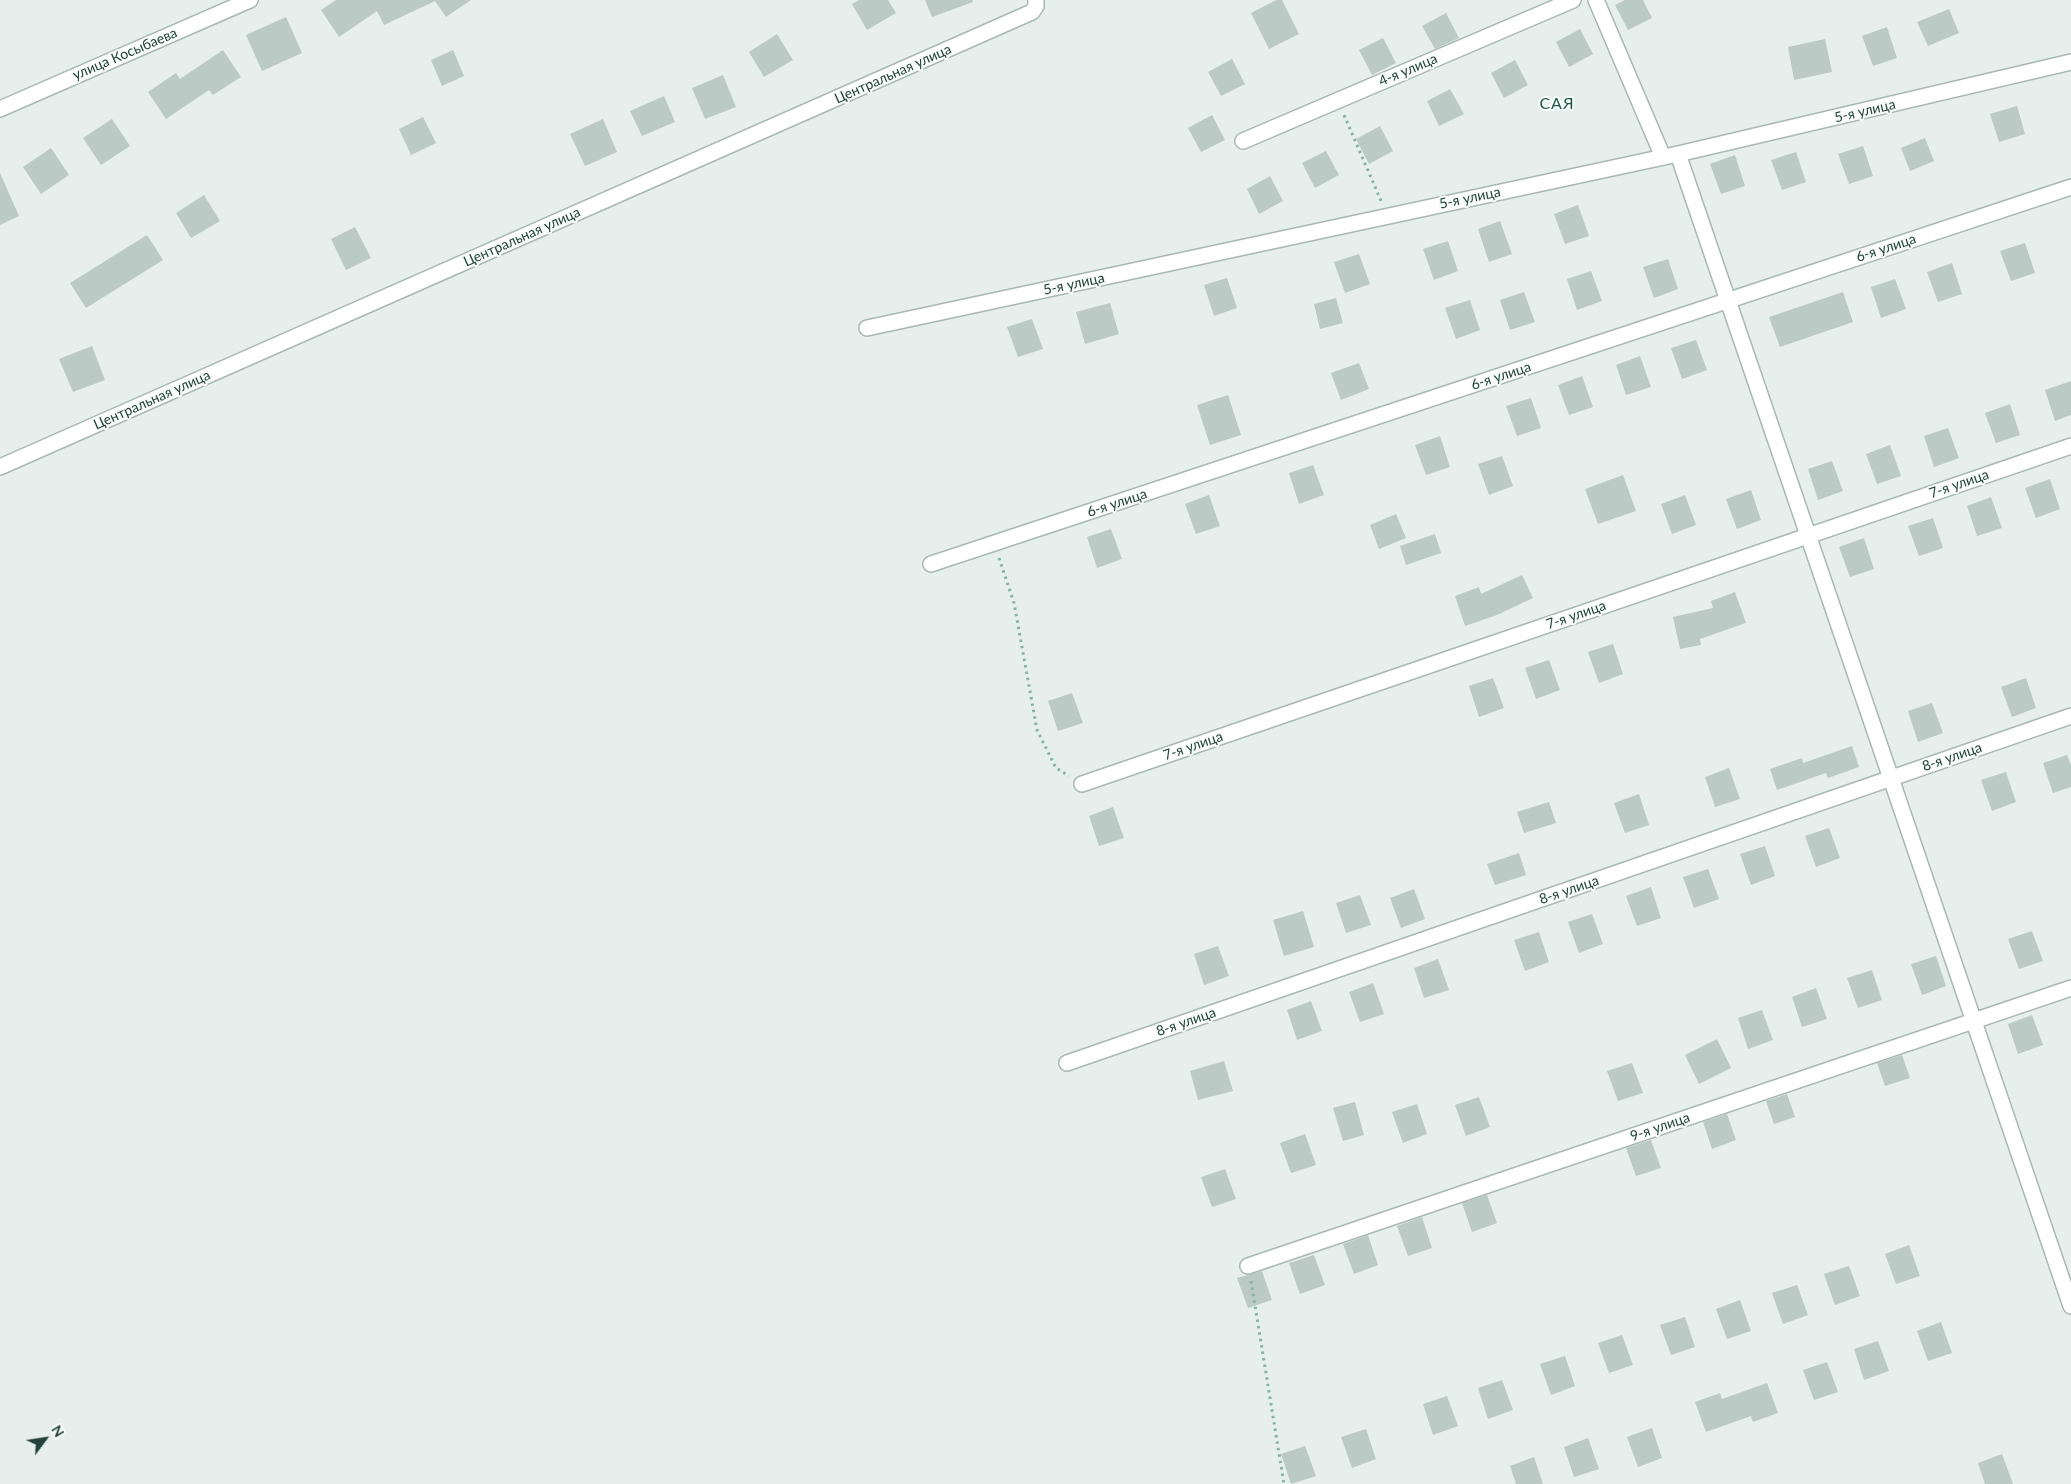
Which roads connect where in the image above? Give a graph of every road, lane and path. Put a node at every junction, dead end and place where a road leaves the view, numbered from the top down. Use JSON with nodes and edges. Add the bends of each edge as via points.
{"nodes":[{"id":1,"x":250,"y":0,"type":"edge"},
{"id":2,"x":1036,"y":0,"type":"edge"},
{"id":3,"x":1573,"y":0,"type":"edge"},
{"id":4,"x":1596,"y":0,"type":"edge"},
{"id":5,"x":2071,"y":62,"type":"edge"},
{"id":6,"x":1338,"y":100,"type":"junction"},
{"id":7,"x":0,"y":109,"type":"edge"},
{"id":8,"x":1243,"y":140,"type":"dead end"},
{"id":9,"x":1678,"y":154,"type":"junction"},
{"id":10,"x":1663,"y":156,"type":"junction"},
{"id":11,"x":2071,"y":187,"type":"edge"},
{"id":12,"x":1387,"y":216,"type":"junction"},
{"id":13,"x":1728,"y":300,"type":"junction"},
{"id":14,"x":867,"y":328,"type":"dead end"},
{"id":15,"x":2071,"y":446,"type":"edge"},
{"id":16,"x":0,"y":467,"type":"edge"},
{"id":17,"x":1808,"y":536,"type":"junction"},
{"id":18,"x":994,"y":543,"type":"junction"},
{"id":19,"x":931,"y":564,"type":"dead end"},
{"id":20,"x":2071,"y":716,"type":"edge"},
{"id":21,"x":1891,"y":778,"type":"junction"},
{"id":22,"x":1082,"y":784,"type":"joint"},
{"id":23,"x":2071,"y":988,"type":"edge"},
{"id":24,"x":1974,"y":1021,"type":"junction"},
{"id":25,"x":1067,"y":1063,"type":"dead end"},
{"id":26,"x":1248,"y":1266,"type":"joint"},
{"id":27,"x":2071,"y":1306,"type":"edge"},
{"id":28,"x":1284,"y":1484,"type":"edge"}],
"edges":[{"from":1,"to":7,"type":"street","name":"улица Косыбаева"},
{"from":2,"to":16,"type":"street","name":"Центральная улица","via":[[1032,12]]},
{"from":3,"to":6,"type":"street","name":"4-я улица"},
{"from":4,"to":10,"type":"street"},
{"from":5,"to":9,"type":"street","name":"5-я улица"},
{"from":6,"to":8,"type":"street","name":"4-я улица"},
{"from":6,"to":12,"type":"path"},
{"from":9,"to":10,"type":"street","name":"5-я улица"},
{"from":9,"to":13,"type":"street"},
{"from":10,"to":12,"type":"street","name":"5-я улица"},
{"from":11,"to":13,"type":"street","name":"6-я улица"},
{"from":12,"to":14,"type":"street","name":"5-я улица"},
{"from":13,"to":17,"type":"street"},
{"from":13,"to":18,"type":"street","name":"6-я улица"},
{"from":15,"to":17,"type":"street","name":"7-я улица"},
{"from":17,"to":21,"type":"street"},
{"from":17,"to":22,"type":"street","name":"7-я улица"},
{"from":18,"to":19,"type":"street","name":"6-я улица"},
{"from":18,"to":22,"type":"path","via":[[1014,603],[1037,730],[1056,768]]},
{"from":20,"to":21,"type":"street","name":"8-я улица"},
{"from":21,"to":24,"type":"street"},
{"from":21,"to":25,"type":"street","name":"8-я улица"},
{"from":23,"to":24,"type":"street","name":"9-я улица"},
{"from":24,"to":26,"type":"street","name":"9-я улица"},
{"from":24,"to":27,"type":"street"},
{"from":26,"to":28,"type":"path"}]}
